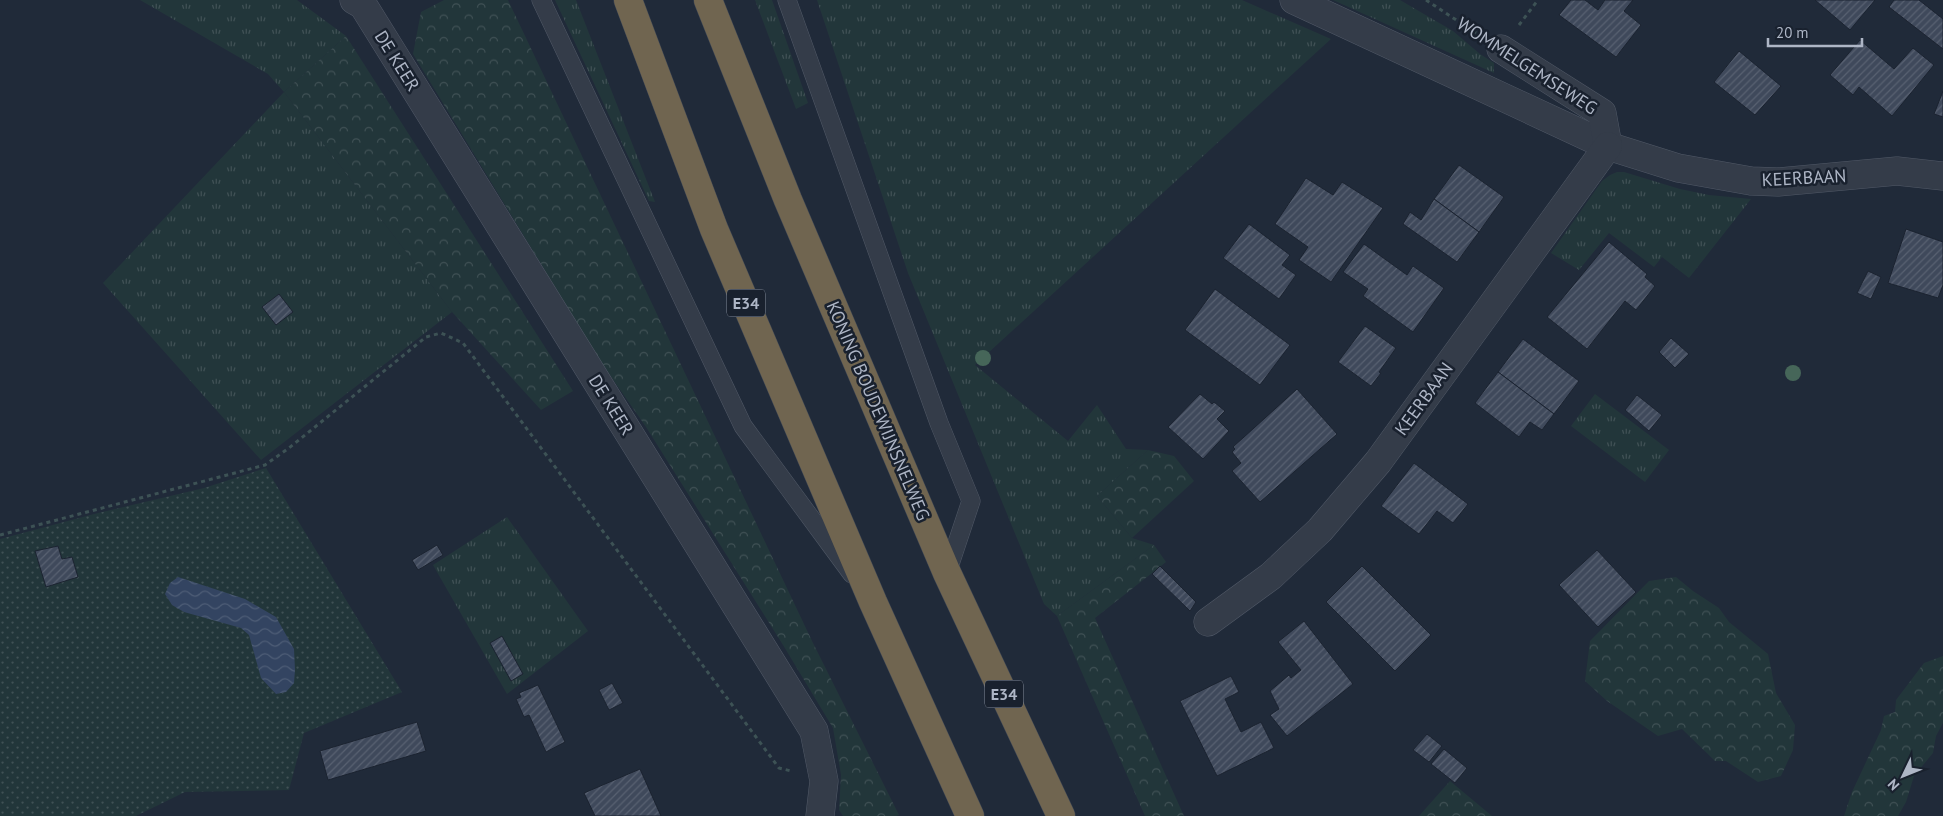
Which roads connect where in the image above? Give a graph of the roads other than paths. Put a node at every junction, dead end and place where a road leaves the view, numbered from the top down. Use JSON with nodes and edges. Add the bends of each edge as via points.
{"nodes":[{"id":1,"x":541,"y":0,"type":"edge"},
{"id":2,"x":628,"y":0,"type":"edge"},
{"id":3,"x":708,"y":0,"type":"edge"},
{"id":4,"x":787,"y":0,"type":"edge"},
{"id":5,"x":1294,"y":0,"type":"edge"},
{"id":6,"x":364,"y":2,"type":"edge"},
{"id":7,"x":1501,"y":49,"type":"road end"},
{"id":8,"x":1608,"y":146,"type":"junction"},
{"id":9,"x":1943,"y":176,"type":"edge"},
{"id":10,"x":947,"y":573,"type":"junction"},
{"id":11,"x":873,"y":602,"type":"junction"},
{"id":12,"x":1208,"y":622,"type":"dead end"},
{"id":13,"x":820,"y":816,"type":"edge"},
{"id":14,"x":970,"y":816,"type":"edge"},
{"id":15,"x":1061,"y":816,"type":"edge"}],
"edges":[{"from":1,"to":11,"type":"lane","via":[[743,426]]},
{"from":2,"to":11,"type":"highway","number":"E34","via":[[714,229]]},
{"from":3,"to":10,"type":"highway","name":"KONING BOUDEWIJNSNELWEG","number":"E34","via":[[788,200]]},
{"from":4,"to":10,"type":"lane","via":[[970,501]]},
{"from":5,"to":8,"type":"street","name":"KEERBAAN"},
{"from":6,"to":13,"type":"street","name":"DE KEER","via":[[814,731],[824,781]]},
{"from":7,"to":8,"type":"street","name":"WOMMELGEMSEWEG","via":[[1602,113]]},
{"from":8,"to":9,"type":"street","name":"KEERBAAN","via":[[1678,168],[1751,180],[1778,182],[1897,171]]},
{"from":8,"to":12,"type":"street","name":"KEERBAAN","via":[[1378,462],[1313,537],[1271,576]]},
{"from":10,"to":15,"type":"highway","name":"KONING BOUDEWIJNSNELWEG","number":"E34"},
{"from":11,"to":14,"type":"highway","number":"E34"}]}
